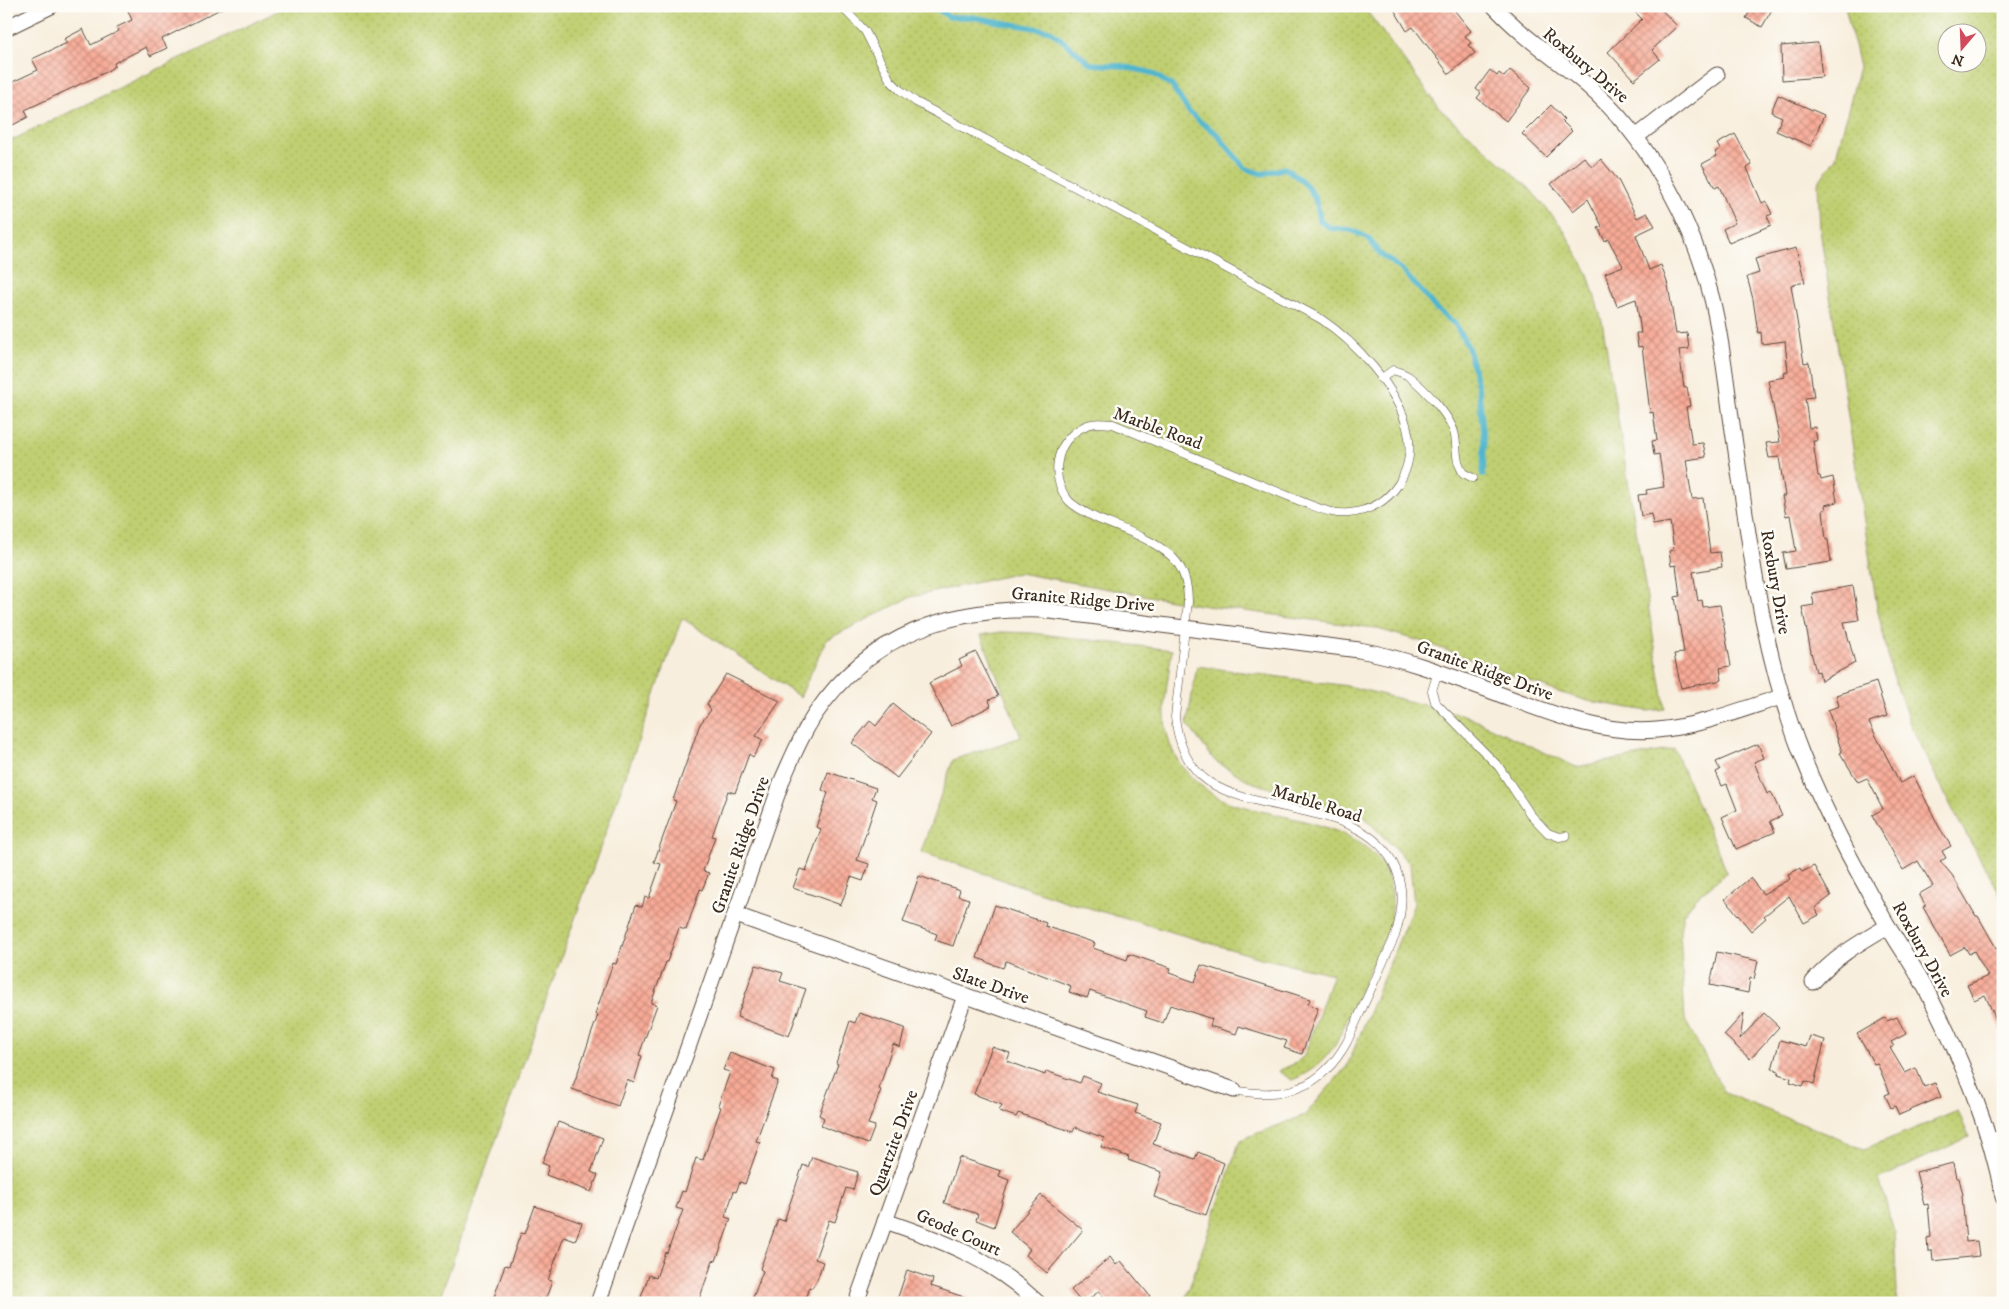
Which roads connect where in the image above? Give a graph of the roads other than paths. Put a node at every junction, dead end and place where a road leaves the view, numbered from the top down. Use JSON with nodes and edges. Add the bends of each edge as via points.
{"nodes":[{"id":1,"x":51,"y":6,"type":"edge"},
{"id":2,"x":841,"y":6,"type":"edge"},
{"id":3,"x":1494,"y":6,"type":"edge"},
{"id":4,"x":6,"y":28,"type":"edge"},
{"id":5,"x":1718,"y":75,"type":"dead end"},
{"id":6,"x":1636,"y":137,"type":"junction"},
{"id":7,"x":1381,"y":379,"type":"junction"},
{"id":8,"x":1473,"y":478,"type":"dead end"},
{"id":9,"x":1187,"y":628,"type":"junction"},
{"id":10,"x":1438,"y":671,"type":"junction"},
{"id":11,"x":1781,"y":698,"type":"junction"},
{"id":12,"x":1566,"y":836,"type":"dead end"},
{"id":13,"x":736,"y":914,"type":"junction"},
{"id":14,"x":1888,"y":926,"type":"junction"},
{"id":15,"x":1813,"y":982,"type":"dead end"},
{"id":16,"x":965,"y":996,"type":"junction"},
{"id":17,"x":1234,"y":1090,"type":"joint"},
{"id":18,"x":1996,"y":1136,"type":"edge"},
{"id":19,"x":2003,"y":1197,"type":"edge"},
{"id":20,"x":885,"y":1221,"type":"junction"},
{"id":21,"x":598,"y":1303,"type":"edge"},
{"id":22,"x":856,"y":1303,"type":"edge"},
{"id":23,"x":1038,"y":1303,"type":"edge"}],
"edges":[{"from":1,"to":4,"type":"street"},
{"from":2,"to":7,"type":"lane","name":"Marble Road","via":[[865,31],[890,80],[916,102],[1321,318],[1356,347]]},
{"from":3,"to":6,"type":"street","name":"Roxbury Drive","via":[[1528,40],[1599,97]]},
{"from":5,"to":6,"type":"street"},
{"from":6,"to":11,"type":"street","name":"Roxbury Drive","via":[[1681,211],[1712,301],[1764,632]]},
{"from":7,"to":8,"type":"lane","via":[[1394,370],[1406,375],[1426,392],[1446,417],[1455,435],[1456,461],[1463,474]]},
{"from":7,"to":9,"type":"lane","name":"Marble Road","via":[[1407,426],[1409,459],[1396,488],[1368,510],[1348,514],[1329,512],[1113,424],[1098,423],[1084,427],[1064,444],[1057,459],[1057,475],[1060,488],[1070,502],[1086,513],[1157,545],[1171,555],[1182,570],[1188,587]]},
{"from":9,"to":10,"type":"street","name":"Granite Ridge Drive","via":[[1359,650]]},
{"from":9,"to":13,"type":"street","name":"Granite Ridge Drive","via":[[1011,609],[942,620],[883,648],[832,691],[802,736],[783,778]]},
{"from":9,"to":17,"type":"lane","name":"Marble Road","via":[[1175,717],[1177,735],[1194,768],[1224,790],[1328,819],[1368,835],[1384,849],[1400,880],[1402,900],[1395,936],[1339,1058],[1314,1081],[1298,1089],[1269,1095]]},
{"from":10,"to":11,"type":"street","name":"Granite Ridge Drive","via":[[1559,717],[1626,730],[1683,726]]},
{"from":10,"to":12,"type":"lane","via":[[1432,691],[1435,702],[1499,767],[1530,814],[1548,833]]},
{"from":11,"to":14,"type":"street","name":"Roxbury Drive","via":[[1816,789]]},
{"from":13,"to":16,"type":"street","name":"Slate Drive"},
{"from":13,"to":21,"type":"street","name":"Granite Ridge Drive"},
{"from":14,"to":15,"type":"street","via":[[1844,953]]},
{"from":14,"to":18,"type":"street","name":"Roxbury Drive","via":[[1926,988]]},
{"from":16,"to":17,"type":"street","name":"Slate Drive"},
{"from":16,"to":20,"type":"street","name":"Quartzite Drive"},
{"from":18,"to":19,"type":"street","name":"Roxbury Drive"},
{"from":20,"to":22,"type":"street","name":"Quartzite Drive"},
{"from":20,"to":23,"type":"street","name":"Geode Court","via":[[979,1258],[1003,1273]]}]}
